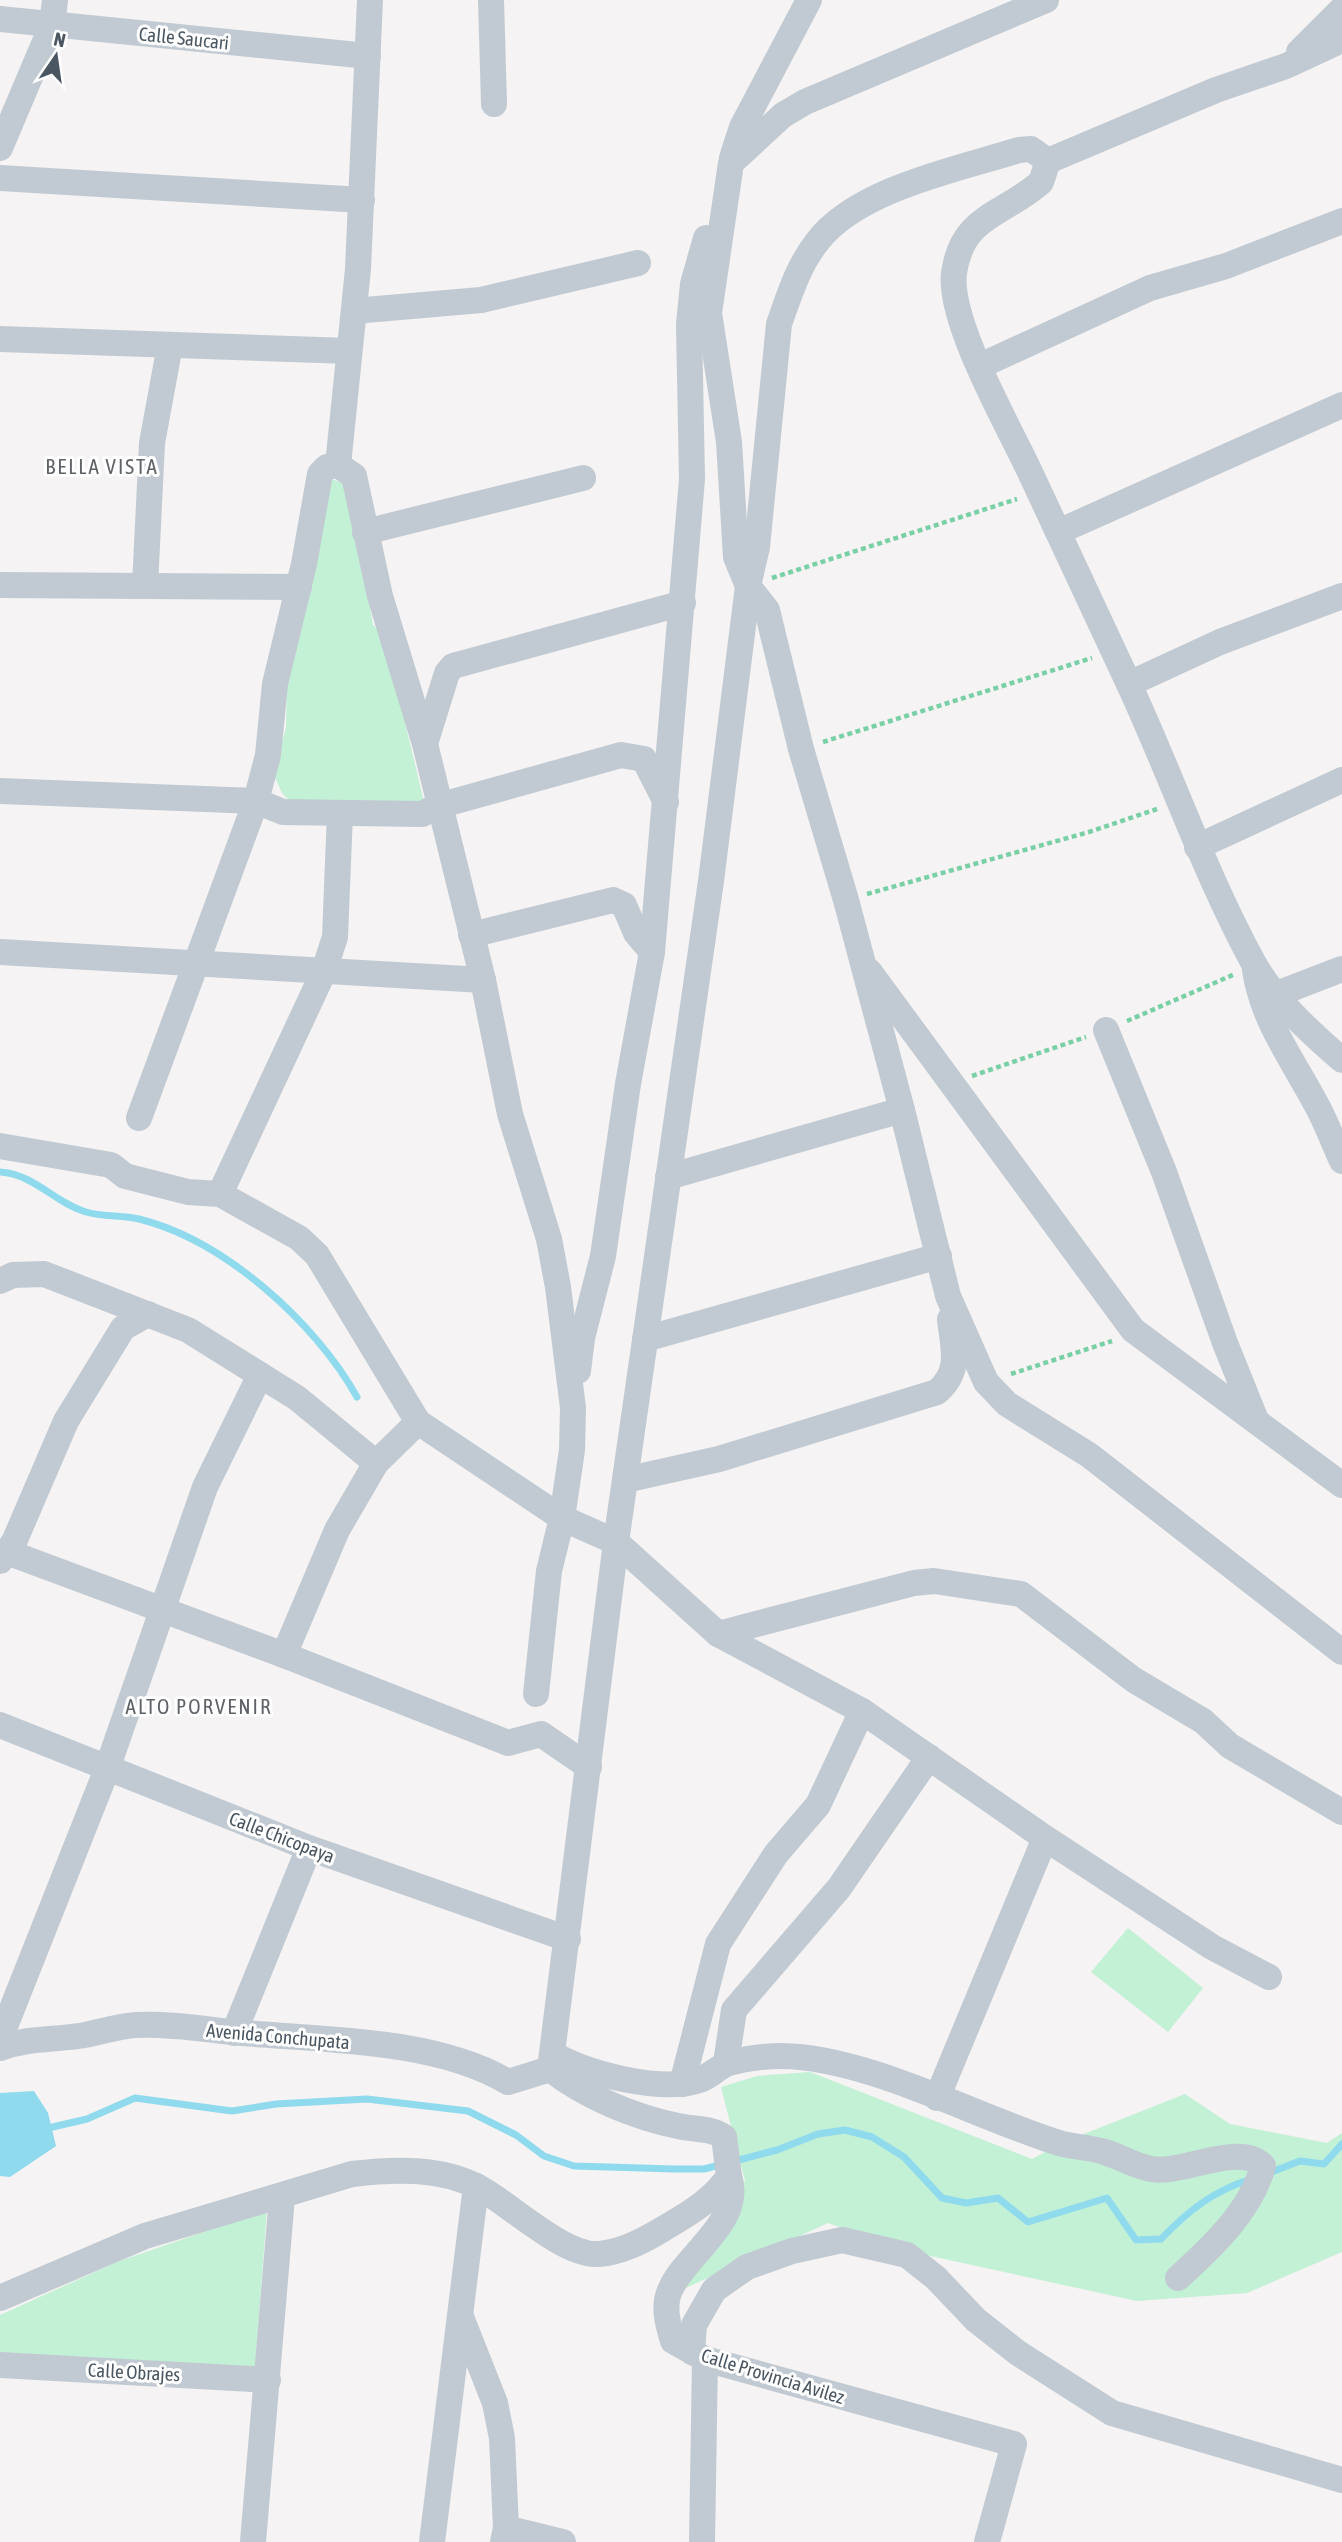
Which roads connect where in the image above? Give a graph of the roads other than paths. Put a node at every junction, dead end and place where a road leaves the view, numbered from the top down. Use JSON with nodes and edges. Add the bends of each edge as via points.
{"nodes":[{"id":1,"x":370,"y":0,"type":"edge"},
{"id":2,"x":491,"y":0,"type":"edge"},
{"id":3,"x":809,"y":0,"type":"edge"},
{"id":4,"x":1046,"y":0,"type":"edge"},
{"id":5,"x":1342,"y":9,"type":"edge"},
{"id":6,"x":54,"y":13,"type":"edge"},
{"id":7,"x":0,"y":19,"type":"edge"},
{"id":8,"x":1342,"y":40,"type":"edge"},
{"id":9,"x":368,"y":56,"type":"junction"},
{"id":10,"x":1286,"y":66,"type":"junction"},
{"id":11,"x":494,"y":104,"type":"dead end"},
{"id":12,"x":2,"y":136,"type":"edge"},
{"id":13,"x":1048,"y":161,"type":"junction"},
{"id":14,"x":731,"y":163,"type":"junction"},
{"id":15,"x":0,"y":178,"type":"edge"},
{"id":16,"x":362,"y":200,"type":"junction"},
{"id":17,"x":1342,"y":221,"type":"edge"},
{"id":18,"x":638,"y":263,"type":"dead end"},
{"id":19,"x":354,"y":311,"type":"junction"},
{"id":20,"x":0,"y":339,"type":"edge"},
{"id":21,"x":170,"y":345,"type":"junction"},
{"id":22,"x":349,"y":351,"type":"junction"},
{"id":23,"x":980,"y":366,"type":"junction"},
{"id":24,"x":1342,"y":405,"type":"edge"},
{"id":25,"x":338,"y":465,"type":"junction"},
{"id":26,"x":583,"y":478,"type":"dead end"},
{"id":27,"x":365,"y":532,"type":"junction"},
{"id":28,"x":1058,"y":532,"type":"junction"},
{"id":29,"x":0,"y":585,"type":"edge"},
{"id":30,"x":145,"y":586,"type":"junction"},
{"id":31,"x":748,"y":586,"type":"junction"},
{"id":32,"x":299,"y":587,"type":"junction"},
{"id":33,"x":1342,"y":596,"type":"edge"},
{"id":34,"x":683,"y":603,"type":"junction"},
{"id":35,"x":1129,"y":684,"type":"junction"},
{"id":36,"x":425,"y":744,"type":"junction"},
{"id":37,"x":1342,"y":780,"type":"edge"},
{"id":38,"x":0,"y":791,"type":"edge"},
{"id":39,"x":256,"y":801,"type":"junction"},
{"id":40,"x":667,"y":804,"type":"junction"},
{"id":41,"x":438,"y":806,"type":"junction"},
{"id":42,"x":340,"y":813,"type":"junction"},
{"id":43,"x":1196,"y":847,"type":"junction"},
{"id":44,"x":471,"y":935,"type":"junction"},
{"id":45,"x":0,"y":952,"type":"edge"},
{"id":46,"x":652,"y":952,"type":"junction"},
{"id":47,"x":860,"y":958,"type":"junction"},
{"id":48,"x":196,"y":964,"type":"junction"},
{"id":49,"x":1255,"y":965,"type":"junction"},
{"id":50,"x":1342,"y":969,"type":"edge"},
{"id":51,"x":324,"y":971,"type":"junction"},
{"id":52,"x":483,"y":981,"type":"junction"},
{"id":53,"x":1277,"y":994,"type":"junction"},
{"id":54,"x":1106,"y":1030,"type":"dead end"},
{"id":55,"x":1342,"y":1060,"type":"edge"},
{"id":56,"x":902,"y":1110,"type":"junction"},
{"id":57,"x":139,"y":1118,"type":"dead end"},
{"id":58,"x":0,"y":1146,"type":"edge"},
{"id":59,"x":1342,"y":1161,"type":"edge"},
{"id":60,"x":668,"y":1177,"type":"junction"},
{"id":61,"x":220,"y":1194,"type":"junction"},
{"id":62,"x":939,"y":1256,"type":"junction"},
{"id":63,"x":0,"y":1281,"type":"edge"},
{"id":64,"x":948,"y":1296,"type":"junction"},
{"id":65,"x":148,"y":1314,"type":"junction"},
{"id":66,"x":645,"y":1339,"type":"junction"},
{"id":67,"x":260,"y":1375,"type":"junction"},
{"id":68,"x":573,"y":1408,"type":"junction"},
{"id":69,"x":1256,"y":1420,"type":"junction"},
{"id":70,"x":418,"y":1422,"type":"junction"},
{"id":71,"x":376,"y":1463,"type":"junction"},
{"id":72,"x":625,"y":1480,"type":"junction"},
{"id":73,"x":1342,"y":1485,"type":"edge"},
{"id":74,"x":562,"y":1518,"type":"junction"},
{"id":75,"x":616,"y":1542,"type":"junction"},
{"id":76,"x":4,"y":1557,"type":"edge"},
{"id":77,"x":163,"y":1610,"type":"junction"},
{"id":78,"x":718,"y":1633,"type":"junction"},
{"id":79,"x":1342,"y":1652,"type":"edge"},
{"id":80,"x":284,"y":1655,"type":"junction"},
{"id":81,"x":536,"y":1694,"type":"dead end"},
{"id":82,"x":862,"y":1711,"type":"junction"},
{"id":83,"x":0,"y":1725,"type":"edge"},
{"id":84,"x":929,"y":1757,"type":"junction"},
{"id":85,"x":589,"y":1766,"type":"junction"},
{"id":86,"x":107,"y":1769,"type":"junction"},
{"id":87,"x":1342,"y":1812,"type":"edge"},
{"id":88,"x":1045,"y":1838,"type":"junction"},
{"id":89,"x":309,"y":1849,"type":"junction"},
{"id":90,"x":568,"y":1939,"type":"junction"},
{"id":91,"x":1269,"y":1977,"type":"dead end"},
{"id":92,"x":234,"y":2033,"type":"junction"},
{"id":93,"x":0,"y":2039,"type":"edge"},
{"id":94,"x":0,"y":2048,"type":"edge"},
{"id":95,"x":552,"y":2062,"type":"junction"},
{"id":96,"x":726,"y":2063,"type":"junction"},
{"id":97,"x":682,"y":2084,"type":"junction"},
{"id":98,"x":937,"y":2098,"type":"junction"},
{"id":99,"x":729,"y":2176,"type":"junction"},
{"id":100,"x":477,"y":2186,"type":"junction"},
{"id":101,"x":282,"y":2197,"type":"junction"},
{"id":102,"x":1178,"y":2278,"type":"dead end"},
{"id":103,"x":0,"y":2298,"type":"edge"},
{"id":104,"x":460,"y":2314,"type":"junction"},
{"id":105,"x":699,"y":2355,"type":"junction"},
{"id":106,"x":0,"y":2365,"type":"edge"},
{"id":107,"x":268,"y":2380,"type":"junction"},
{"id":108,"x":1340,"y":2474,"type":"edge"},
{"id":109,"x":505,"y":2535,"type":"edge"},
{"id":110,"x":253,"y":2542,"type":"edge"},
{"id":111,"x":432,"y":2542,"type":"edge"},
{"id":112,"x":563,"y":2542,"type":"edge"},
{"id":113,"x":702,"y":2542,"type":"edge"},
{"id":114,"x":987,"y":2542,"type":"edge"}],
"edges":[{"from":1,"to":9,"type":"street"},
{"from":2,"to":11,"type":"street"},
{"from":3,"to":14,"type":"street","via":[[742,127]]},
{"from":4,"to":14,"type":"street","via":[[805,102],[783,115]]},
{"from":5,"to":10,"type":"street"},
{"from":6,"to":7,"type":"street","name":"Calle Saucari"},
{"from":6,"to":9,"type":"street","name":"Calle Saucari"},
{"from":6,"to":12,"type":"street"},
{"from":8,"to":10,"type":"street"},
{"from":9,"to":16,"type":"street"},
{"from":10,"to":13,"type":"street","via":[[1216,90]]},
{"from":13,"to":23,"type":"street","via":[[1041,182],[975,225],[959,253],[954,275],[956,300]]},
{"from":13,"to":31,"type":"street","via":[[1031,149],[1019,150],[894,191],[839,220],[817,241],[779,324],[757,547]]},
{"from":14,"to":31,"type":"street","via":[[709,313],[730,442],[736,557]]},
{"from":14,"to":34,"type":"street","via":[[720,186],[693,284],[689,324],[692,479]]},
{"from":15,"to":16,"type":"street"},
{"from":16,"to":19,"type":"street"},
{"from":17,"to":23,"type":"street","via":[[1226,266],[1150,288]]},
{"from":18,"to":19,"type":"street","via":[[481,300]]},
{"from":19,"to":22,"type":"street"},
{"from":20,"to":21,"type":"street"},
{"from":21,"to":22,"type":"street"},
{"from":21,"to":30,"type":"street","via":[[152,443]]},
{"from":22,"to":25,"type":"street"},
{"from":23,"to":28,"type":"street"},
{"from":24,"to":28,"type":"street"},
{"from":25,"to":27,"type":"street","via":[[354,475]]},
{"from":25,"to":32,"type":"street","via":[[320,474]]},
{"from":26,"to":27,"type":"street"},
{"from":27,"to":36,"type":"street"},
{"from":28,"to":35,"type":"street"},
{"from":29,"to":30,"type":"street"},
{"from":30,"to":32,"type":"street"},
{"from":31,"to":47,"type":"street","via":[[767,610]]},
{"from":31,"to":60,"type":"street"},
{"from":32,"to":39,"type":"street","via":[[275,684],[268,755]]},
{"from":33,"to":35,"type":"street","via":[[1220,642]]},
{"from":34,"to":36,"type":"street","via":[[453,666]]},
{"from":34,"to":40,"type":"street"},
{"from":35,"to":43,"type":"street"},
{"from":36,"to":41,"type":"street"},
{"from":37,"to":43,"type":"street"},
{"from":38,"to":39,"type":"street"},
{"from":39,"to":42,"type":"street","via":[[283,812]]},
{"from":39,"to":48,"type":"street"},
{"from":40,"to":41,"type":"street","via":[[644,759],[621,754]]},
{"from":40,"to":46,"type":"street"},
{"from":41,"to":42,"type":"street","via":[[422,814]]},
{"from":41,"to":44,"type":"street"},
{"from":42,"to":51,"type":"street","via":[[335,937]]},
{"from":43,"to":49,"type":"street"},
{"from":44,"to":46,"type":"street","via":[[613,901],[624,905],[636,933]]},
{"from":44,"to":52,"type":"street"},
{"from":45,"to":48,"type":"street"},
{"from":46,"to":68,"type":"street","via":[[603,1256],[582,1338]]},
{"from":47,"to":56,"type":"street"},
{"from":47,"to":69,"type":"street","via":[[1133,1330]]},
{"from":48,"to":51,"type":"street"},
{"from":48,"to":57,"type":"street"},
{"from":49,"to":53,"type":"street"},
{"from":49,"to":59,"type":"street","via":[[1267,1016],[1317,1105]]},
{"from":50,"to":53,"type":"street"},
{"from":51,"to":52,"type":"street"},
{"from":51,"to":61,"type":"street"},
{"from":52,"to":68,"type":"street","via":[[510,1114],[549,1239]]},
{"from":53,"to":55,"type":"street"},
{"from":54,"to":69,"type":"street"},
{"from":56,"to":60,"type":"street"},
{"from":56,"to":62,"type":"street"},
{"from":58,"to":61,"type":"street","via":[[111,1165],[125,1176],[188,1192]]},
{"from":60,"to":66,"type":"street"},
{"from":61,"to":70,"type":"street","via":[[299,1238],[317,1255]]},
{"from":62,"to":64,"type":"street"},
{"from":62,"to":66,"type":"street"},
{"from":63,"to":65,"type":"street","via":[[13,1275],[44,1274]]},
{"from":64,"to":72,"type":"street","via":[[955,1363],[950,1381],[937,1392],[719,1459]]},
{"from":64,"to":79,"type":"street","via":[[986,1382],[1007,1404],[1088,1455]]},
{"from":65,"to":67,"type":"street","via":[[188,1329]]},
{"from":65,"to":76,"type":"street","via":[[123,1328],[66,1421],[15,1542]]},
{"from":66,"to":72,"type":"street"},
{"from":67,"to":71,"type":"street","via":[[297,1398]]},
{"from":67,"to":77,"type":"street","via":[[205,1487]]},
{"from":68,"to":74,"type":"street"},
{"from":69,"to":73,"type":"street"},
{"from":70,"to":71,"type":"street"},
{"from":70,"to":74,"type":"street"},
{"from":71,"to":80,"type":"street","via":[[337,1530]]},
{"from":72,"to":75,"type":"street"},
{"from":74,"to":75,"type":"street"},
{"from":74,"to":81,"type":"street","via":[[549,1571]]},
{"from":75,"to":78,"type":"street"},
{"from":75,"to":85,"type":"street"},
{"from":76,"to":77,"type":"street"},
{"from":77,"to":80,"type":"street"},
{"from":77,"to":86,"type":"street"},
{"from":78,"to":82,"type":"street"},
{"from":78,"to":87,"type":"street","via":[[924,1582],[1004,1589],[1021,1594],[1133,1680],[1203,1721],[1230,1746]]},
{"from":80,"to":85,"type":"street","via":[[508,1743],[541,1734]]},
{"from":82,"to":84,"type":"street"},
{"from":82,"to":97,"type":"street","via":[[818,1805],[776,1854],[718,1944]]},
{"from":83,"to":86,"type":"street","name":"Calle Chicopaya"},
{"from":84,"to":88,"type":"street"},
{"from":84,"to":96,"type":"street","via":[[839,1888],[734,2010]]},
{"from":85,"to":90,"type":"street"},
{"from":86,"to":89,"type":"street","name":"Calle Chicopaya"},
{"from":86,"to":93,"type":"street"},
{"from":88,"to":91,"type":"street","via":[[1212,1947]]},
{"from":88,"to":98,"type":"street"},
{"from":89,"to":90,"type":"street","name":"Calle Chicopaya"},
{"from":89,"to":92,"type":"street"},
{"from":90,"to":95,"type":"street"},
{"from":92,"to":94,"type":"street","name":"Avenida Conchupata","via":[[135,2025],[20,2040]]},
{"from":92,"to":95,"type":"street","name":"Avenida Conchupata","via":[[428,2054],[489,2071],[508,2082]]},
{"from":95,"to":97,"type":"street","via":[[653,2083]]},
{"from":95,"to":99,"type":"street","name":"Calle Provincia Avilez","via":[[569,2084],[614,2105],[678,2126],[713,2130],[724,2137]]},
{"from":96,"to":97,"type":"street","via":[[701,2079]]},
{"from":96,"to":98,"type":"street","via":[[782,2056],[845,2065]]},
{"from":98,"to":102,"type":"street","via":[[1061,2144],[1102,2151],[1155,2170],[1241,2156],[1257,2160],[1263,2166],[1249,2197],[1217,2239]]},
{"from":99,"to":100,"type":"street","via":[[717,2194],[661,2230],[620,2250],[596,2255],[568,2246]]},
{"from":99,"to":105,"type":"street","name":"Calle Provincia Avilez","via":[[734,2191],[728,2209],[671,2288],[665,2313],[673,2341]]},
{"from":100,"to":101,"type":"street","via":[[427,2172],[387,2170],[352,2174]]},
{"from":100,"to":104,"type":"street"},
{"from":101,"to":103,"type":"street","via":[[145,2236]]},
{"from":101,"to":107,"type":"street"},
{"from":104,"to":109,"type":"street","via":[[495,2403],[502,2438]]},
{"from":104,"to":111,"type":"street"},
{"from":105,"to":108,"type":"street","via":[[694,2325],[714,2290],[747,2267],[842,2240],[907,2255],[1018,2353],[1112,2413]]},
{"from":105,"to":113,"type":"street"},
{"from":105,"to":114,"type":"street","name":"Calle Provincia Avilez","via":[[1014,2444]]},
{"from":106,"to":107,"type":"street","name":"Calle Obrajes"},
{"from":107,"to":110,"type":"street"},
{"from":109,"to":112,"type":"street"}]}
